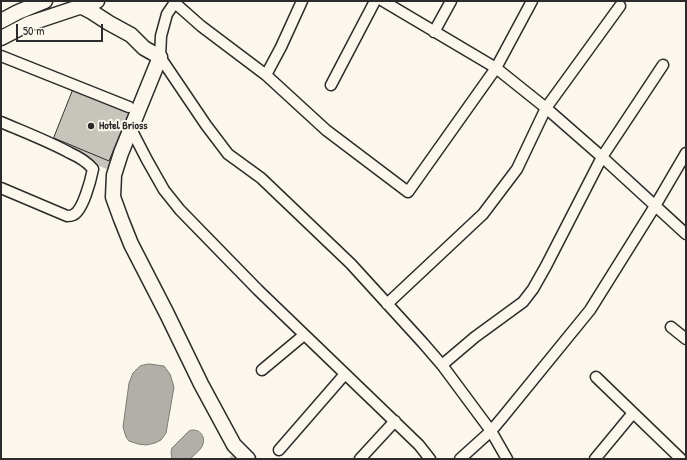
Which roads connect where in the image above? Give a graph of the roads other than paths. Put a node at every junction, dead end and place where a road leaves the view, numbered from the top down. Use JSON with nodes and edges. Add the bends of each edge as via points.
{"nodes":[{"id":1,"x":45,"y":1,"type":"edge"},
{"id":2,"x":97,"y":1,"type":"edge"},
{"id":3,"x":302,"y":1,"type":"edge"},
{"id":4,"x":375,"y":1,"type":"edge"},
{"id":5,"x":383,"y":1,"type":"edge"},
{"id":6,"x":452,"y":1,"type":"edge"},
{"id":7,"x":532,"y":1,"type":"edge"},
{"id":8,"x":175,"y":2,"type":"edge"},
{"id":9,"x":80,"y":6,"type":"junction"},
{"id":10,"x":620,"y":6,"type":"dead end"},
{"id":11,"x":1,"y":21,"type":"edge"},
{"id":12,"x":434,"y":32,"type":"junction"},
{"id":13,"x":1,"y":38,"type":"edge"},
{"id":14,"x":1,"y":56,"type":"edge"},
{"id":15,"x":160,"y":57,"type":"junction"},
{"id":16,"x":663,"y":65,"type":"dead end"},
{"id":17,"x":496,"y":68,"type":"junction"},
{"id":18,"x":266,"y":74,"type":"junction"},
{"id":19,"x":331,"y":85,"type":"dead end"},
{"id":20,"x":129,"y":107,"type":"dead end"},
{"id":21,"x":546,"y":108,"type":"junction"},
{"id":22,"x":1,"y":122,"type":"edge"},
{"id":23,"x":131,"y":129,"type":"junction"},
{"id":24,"x":686,"y":153,"type":"edge"},
{"id":25,"x":602,"y":157,"type":"junction"},
{"id":26,"x":1,"y":188,"type":"edge"},
{"id":27,"x":655,"y":206,"type":"junction"},
{"id":28,"x":686,"y":234,"type":"edge"},
{"id":29,"x":387,"y":304,"type":"junction"},
{"id":30,"x":672,"y":327,"type":"dead end"},
{"id":31,"x":304,"y":335,"type":"junction"},
{"id":32,"x":686,"y":339,"type":"edge"},
{"id":33,"x":442,"y":365,"type":"junction"},
{"id":34,"x":262,"y":370,"type":"dead end"},
{"id":35,"x":345,"y":374,"type":"junction"},
{"id":36,"x":596,"y":377,"type":"dead end"},
{"id":37,"x":633,"y":413,"type":"junction"},
{"id":38,"x":395,"y":421,"type":"junction"},
{"id":39,"x":491,"y":431,"type":"junction"},
{"id":40,"x":279,"y":450,"type":"dead end"},
{"id":41,"x":248,"y":459,"type":"edge"},
{"id":42,"x":360,"y":459,"type":"edge"},
{"id":43,"x":430,"y":459,"type":"edge"},
{"id":44,"x":460,"y":459,"type":"edge"},
{"id":45,"x":507,"y":459,"type":"edge"},
{"id":46,"x":595,"y":459,"type":"edge"},
{"id":47,"x":681,"y":459,"type":"edge"}],
"edges":[{"from":1,"to":11,"type":"street"},
{"from":2,"to":9,"type":"street"},
{"from":3,"to":18,"type":"street"},
{"from":4,"to":19,"type":"street"},
{"from":5,"to":12,"type":"street"},
{"from":6,"to":12,"type":"street"},
{"from":7,"to":17,"type":"street"},
{"from":8,"to":15,"type":"street","via":[[167,14],[161,36]]},
{"from":8,"to":18,"type":"street","via":[[201,26]]},
{"from":9,"to":13,"type":"street","via":[[28,24]]},
{"from":9,"to":15,"type":"street","via":[[131,35],[144,48]]},
{"from":10,"to":21,"type":"street"},
{"from":12,"to":17,"type":"street"},
{"from":14,"to":20,"type":"street"},
{"from":15,"to":23,"type":"street"},
{"from":15,"to":29,"type":"street","via":[[228,154],[261,178],[351,264]]},
{"from":16,"to":25,"type":"street"},
{"from":17,"to":18,"type":"street","via":[[408,192],[326,130]]},
{"from":17,"to":21,"type":"street"},
{"from":21,"to":25,"type":"street"},
{"from":21,"to":29,"type":"street","via":[[517,169],[483,214]]},
{"from":22,"to":26,"type":"street","via":[[61,148],[93,169],[88,189],[74,215],[67,216]]},
{"from":23,"to":31,"type":"street","via":[[164,190],[180,210]]},
{"from":23,"to":41,"type":"street","via":[[114,175],[114,197],[120,220],[201,384],[234,445]]},
{"from":24,"to":27,"type":"street"},
{"from":25,"to":27,"type":"street"},
{"from":25,"to":33,"type":"street","via":[[533,289],[523,302]]},
{"from":27,"to":28,"type":"street"},
{"from":27,"to":39,"type":"street","via":[[590,310]]},
{"from":29,"to":33,"type":"street"},
{"from":30,"to":32,"type":"street"},
{"from":31,"to":34,"type":"street"},
{"from":31,"to":35,"type":"street"},
{"from":33,"to":39,"type":"street"},
{"from":35,"to":38,"type":"street"},
{"from":35,"to":40,"type":"street"},
{"from":36,"to":37,"type":"street"},
{"from":37,"to":46,"type":"street"},
{"from":37,"to":47,"type":"street"},
{"from":38,"to":42,"type":"street"},
{"from":38,"to":43,"type":"street"},
{"from":39,"to":44,"type":"street"},
{"from":39,"to":45,"type":"street"}]}
